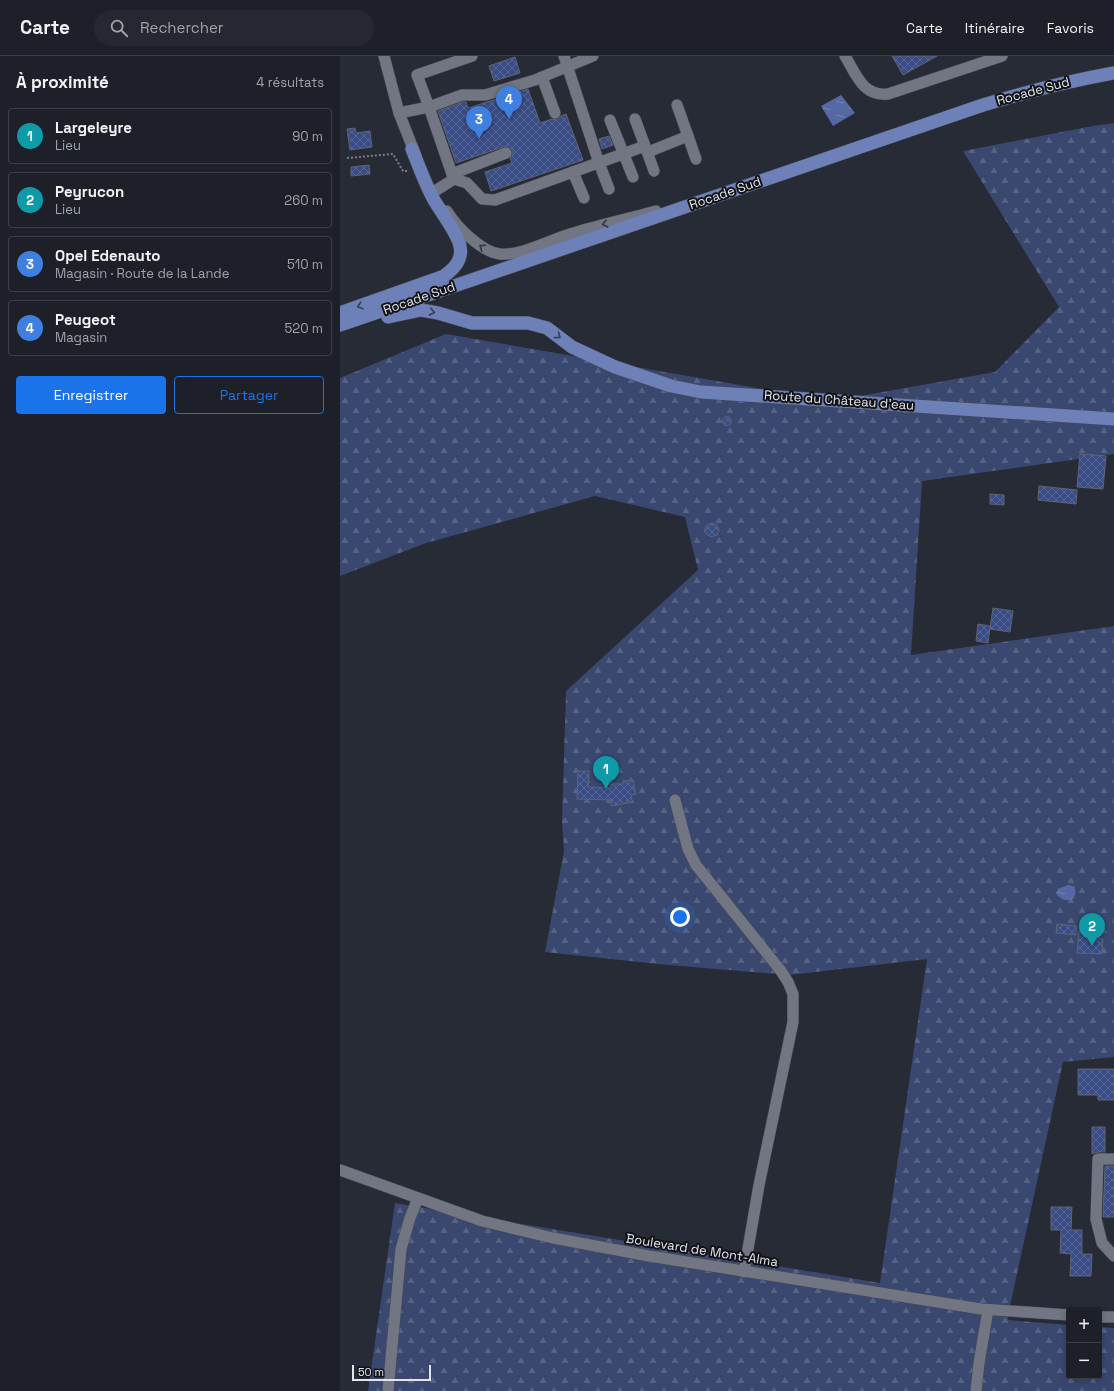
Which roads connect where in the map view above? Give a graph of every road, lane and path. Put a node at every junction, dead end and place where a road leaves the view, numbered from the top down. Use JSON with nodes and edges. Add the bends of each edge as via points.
{"nodes":[{"id":1,"x":384,"y":56,"type":"edge"},
{"id":2,"x":472,"y":56,"type":"edge"},
{"id":3,"x":592,"y":56,"type":"edge"},
{"id":4,"x":845,"y":56,"type":"edge"},
{"id":5,"x":1002,"y":56,"type":"edge"},
{"id":6,"x":565,"y":61,"type":"edge"},
{"id":7,"x":1114,"y":70,"type":"edge"},
{"id":8,"x":1114,"y":73,"type":"edge"},
{"id":9,"x":542,"y":77,"type":"junction"},
{"id":10,"x":1076,"y":80,"type":"junction"},
{"id":11,"x":677,"y":105,"type":"dead end"},
{"id":12,"x":429,"y":107,"type":"junction"},
{"id":13,"x":399,"y":113,"type":"junction"},
{"id":14,"x":555,"y":113,"type":"dead end"},
{"id":15,"x":635,"y":119,"type":"dead end"},
{"id":16,"x":610,"y":120,"type":"dead end"},
{"id":17,"x":688,"y":136,"type":"junction"},
{"id":18,"x":412,"y":149,"type":"junction"},
{"id":19,"x":646,"y":149,"type":"junction"},
{"id":20,"x":506,"y":153,"type":"dead end"},
{"id":21,"x":623,"y":154,"type":"junction"},
{"id":22,"x":347,"y":158,"type":"dead end"},
{"id":23,"x":696,"y":159,"type":"dead end"},
{"id":24,"x":599,"y":163,"type":"junction"},
{"id":25,"x":422,"y":170,"type":"junction"},
{"id":26,"x":654,"y":171,"type":"dead end"},
{"id":27,"x":573,"y":172,"type":"junction"},
{"id":28,"x":453,"y":177,"type":"junction"},
{"id":29,"x":633,"y":177,"type":"dead end"},
{"id":30,"x":609,"y":189,"type":"dead end"},
{"id":31,"x":435,"y":191,"type":"junction"},
{"id":32,"x":725,"y":194,"type":"junction"},
{"id":33,"x":584,"y":198,"type":"dead end"},
{"id":34,"x":340,"y":313,"type":"edge"},
{"id":35,"x":340,"y":325,"type":"edge"},
{"id":36,"x":340,"y":329,"type":"edge"},
{"id":37,"x":1114,"y":419,"type":"edge"},
{"id":38,"x":675,"y":800,"type":"dead end"},
{"id":39,"x":1114,"y":1158,"type":"edge"},
{"id":40,"x":340,"y":1170,"type":"edge"},
{"id":41,"x":418,"y":1198,"type":"junction"},
{"id":42,"x":1114,"y":1256,"type":"edge"},
{"id":43,"x":744,"y":1272,"type":"junction"},
{"id":44,"x":1066,"y":1315,"type":"edge"},
{"id":45,"x":987,"y":1316,"type":"dead end"},
{"id":46,"x":1102,"y":1317,"type":"edge"},
{"id":47,"x":1114,"y":1317,"type":"edge"},
{"id":48,"x":388,"y":1391,"type":"edge"},
{"id":49,"x":976,"y":1391,"type":"edge"}],
"edges":[{"from":1,"to":13,"type":"street"},
{"from":2,"to":12,"type":"street","via":[[417,75]]},
{"from":3,"to":6,"type":"street"},
{"from":4,"to":5,"type":"street","via":[[866,90],[880,95]]},
{"from":6,"to":9,"type":"street"},
{"from":6,"to":24,"type":"street"},
{"from":7,"to":10,"type":"main road"},
{"from":8,"to":10,"type":"main road","name":"Rocade Sud"},
{"from":9,"to":12,"type":"street","via":[[485,95],[462,95]]},
{"from":9,"to":14,"type":"street"},
{"from":10,"to":32,"type":"main road","name":"Rocade Sud","via":[[983,105]]},
{"from":11,"to":17,"type":"street"},
{"from":12,"to":13,"type":"street"},
{"from":12,"to":28,"type":"street"},
{"from":13,"to":18,"type":"street"},
{"from":15,"to":19,"type":"street"},
{"from":16,"to":21,"type":"street"},
{"from":17,"to":19,"type":"street"},
{"from":17,"to":23,"type":"street"},
{"from":18,"to":25,"type":"main road"},
{"from":18,"to":31,"type":"street"},
{"from":19,"to":21,"type":"street"},
{"from":19,"to":26,"type":"street"},
{"from":20,"to":28,"type":"street"},
{"from":21,"to":24,"type":"street"},
{"from":21,"to":29,"type":"street"},
{"from":22,"to":25,"type":"path","via":[[393,154],[403,171]]},
{"from":24,"to":27,"type":"street"},
{"from":24,"to":30,"type":"street"},
{"from":25,"to":34,"type":"main road","one_way":true,"via":[[433,198],[460,245],[459,259],[454,268],[444,276],[427,283]]},
{"from":27,"to":28,"type":"street","via":[[495,200],[482,199],[467,183]]},
{"from":27,"to":33,"type":"street"},
{"from":28,"to":31,"type":"street"},
{"from":32,"to":31,"type":"street","one_way":true,"via":[[578,231],[512,253],[500,254],[488,251],[473,241],[449,214]]},
{"from":32,"to":35,"type":"main road","name":"Rocade Sud"},
{"from":36,"to":37,"type":"main road","name":"Route du Château d'eau","one_way":true,"via":[[421,310],[438,312],[472,323],[528,322],[547,328],[572,347],[615,367],[671,386],[701,392]]},
{"from":38,"to":43,"type":"street","via":[[688,849],[696,864],[780,971],[793,994],[793,1022],[759,1185]]},
{"from":39,"to":42,"type":"street","via":[[1098,1159],[1096,1219],[1102,1243]]},
{"from":40,"to":41,"type":"street","name":"Boulevard de Mont-Alma"},
{"from":41,"to":43,"type":"street","name":"Boulevard de Mont-Alma","via":[[482,1221],[526,1232]]},
{"from":41,"to":48,"type":"street","via":[[401,1249]]},
{"from":43,"to":44,"type":"street","name":"Boulevard de Mont-Alma","via":[[981,1309]]},
{"from":45,"to":49,"type":"street"},
{"from":46,"to":47,"type":"street"}]}
